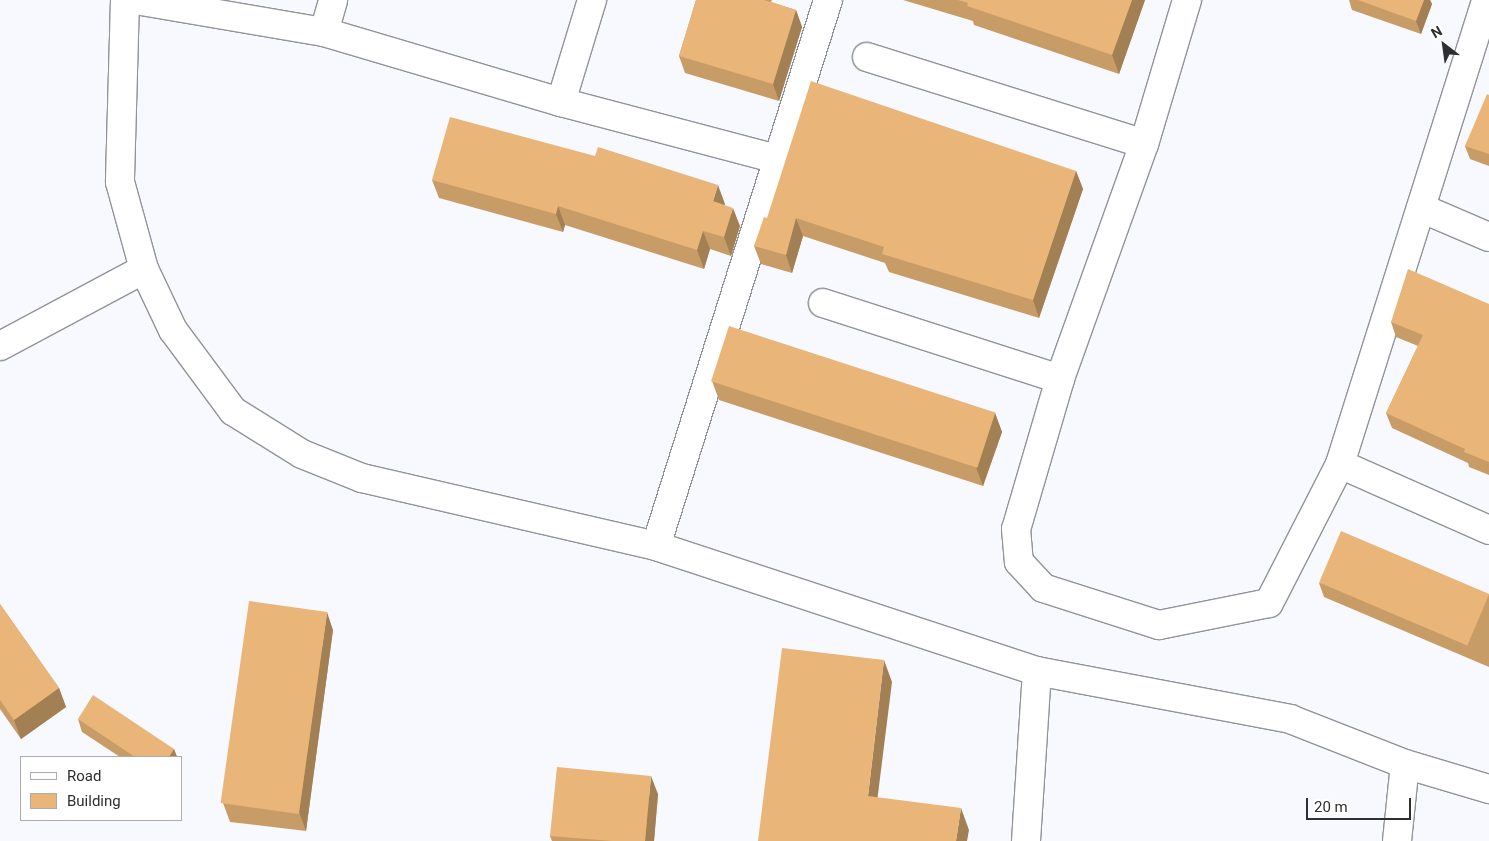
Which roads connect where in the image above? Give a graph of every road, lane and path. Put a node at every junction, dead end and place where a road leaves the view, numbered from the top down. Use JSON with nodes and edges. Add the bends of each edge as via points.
{"nodes":[{"id":1,"x":125,"y":0,"type":"edge"},
{"id":2,"x":136,"y":0,"type":"edge"},
{"id":3,"x":332,"y":0,"type":"edge"},
{"id":4,"x":592,"y":0,"type":"edge"},
{"id":5,"x":828,"y":0,"type":"edge"},
{"id":6,"x":1187,"y":0,"type":"edge"},
{"id":7,"x":1486,"y":0,"type":"edge"},
{"id":8,"x":324,"y":32,"type":"junction"},
{"id":9,"x":867,"y":57,"type":"dead end"},
{"id":10,"x":561,"y":102,"type":"junction"},
{"id":11,"x":1144,"y":144,"type":"junction"},
{"id":12,"x":776,"y":159,"type":"junction"},
{"id":13,"x":1421,"y":208,"type":"junction"},
{"id":14,"x":1489,"y":237,"type":"edge"},
{"id":15,"x":144,"y":269,"type":"junction"},
{"id":16,"x":823,"y":304,"type":"dead end"},
{"id":17,"x":0,"y":346,"type":"edge"},
{"id":18,"x":1060,"y":379,"type":"junction"},
{"id":19,"x":1340,"y":464,"type":"junction"},
{"id":20,"x":1489,"y":530,"type":"edge"},
{"id":21,"x":656,"y":546,"type":"junction"},
{"id":22,"x":1037,"y":671,"type":"junction"},
{"id":23,"x":1405,"y":764,"type":"junction"},
{"id":24,"x":1489,"y":789,"type":"edge"},
{"id":25,"x":1026,"y":841,"type":"edge"},
{"id":26,"x":1397,"y":841,"type":"edge"}],
"edges":[{"from":1,"to":15,"type":"street","via":[[120,182]]},
{"from":2,"to":8,"type":"street"},
{"from":3,"to":8,"type":"street"},
{"from":4,"to":10,"type":"street"},
{"from":5,"to":12,"type":"street"},
{"from":6,"to":11,"type":"street"},
{"from":7,"to":13,"type":"street"},
{"from":8,"to":10,"type":"street"},
{"from":9,"to":11,"type":"street"},
{"from":10,"to":12,"type":"street"},
{"from":11,"to":18,"type":"street"},
{"from":12,"to":21,"type":"street"},
{"from":13,"to":14,"type":"street"},
{"from":13,"to":19,"type":"street"},
{"from":15,"to":17,"type":"street"},
{"from":15,"to":21,"type":"street","via":[[172,330],[233,411],[302,454],[362,478]]},
{"from":16,"to":18,"type":"street"},
{"from":18,"to":19,"type":"street","via":[[1016,529],[1019,562],[1043,588],[1158,625],[1269,603]]},
{"from":19,"to":20,"type":"street"},
{"from":21,"to":22,"type":"street"},
{"from":22,"to":23,"type":"street","via":[[1290,719]]},
{"from":22,"to":25,"type":"street"},
{"from":23,"to":24,"type":"street"},
{"from":23,"to":26,"type":"street"}]}
